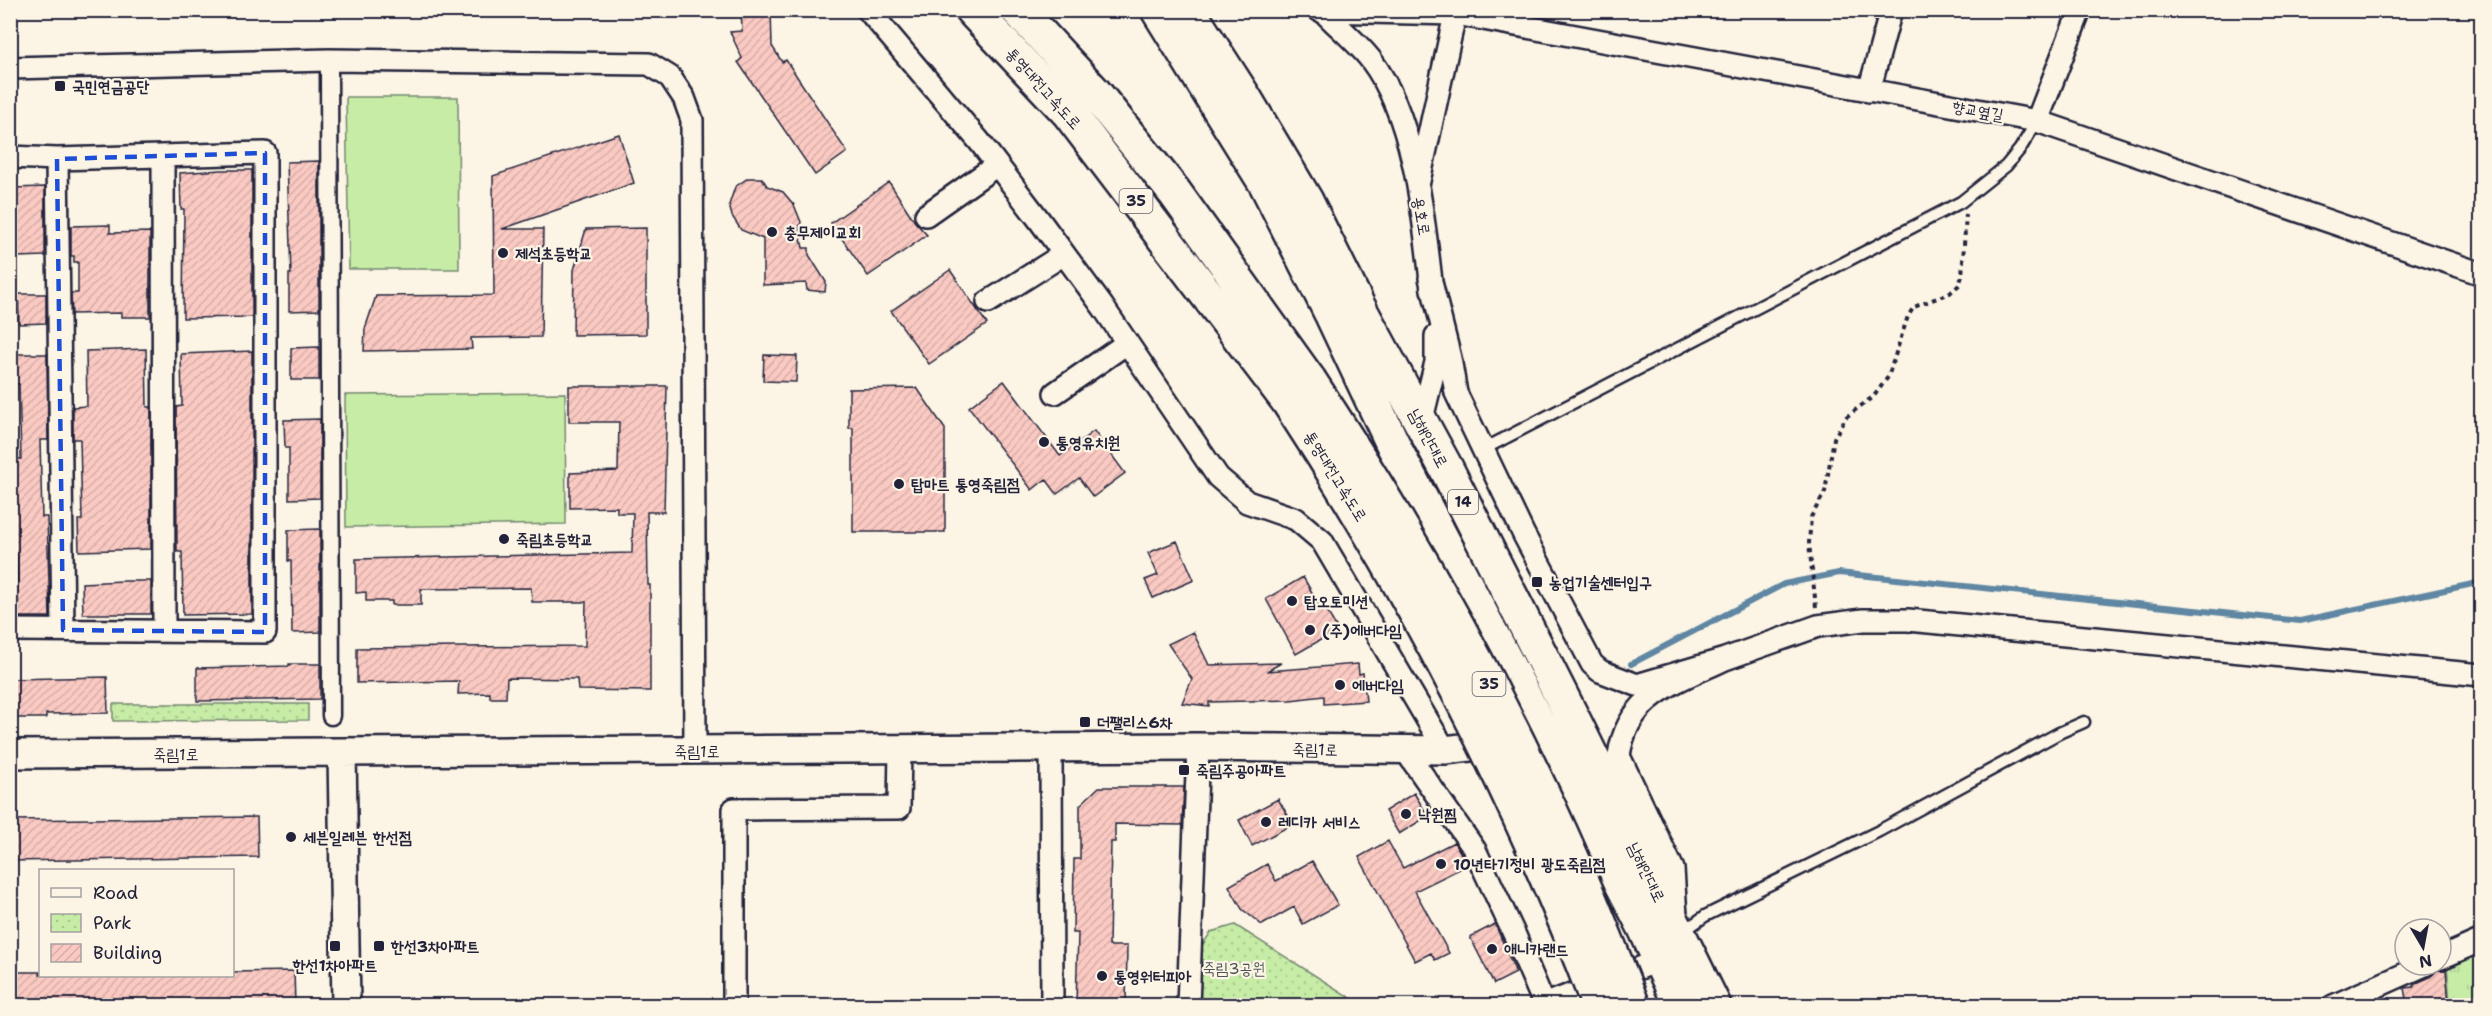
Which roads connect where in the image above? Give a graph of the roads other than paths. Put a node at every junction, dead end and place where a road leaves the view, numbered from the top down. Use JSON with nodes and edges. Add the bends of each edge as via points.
{"nodes":[{"id":1,"x":868,"y":10,"type":"edge"},
{"id":2,"x":972,"y":10,"type":"edge"},
{"id":3,"x":1018,"y":10,"type":"edge"},
{"id":4,"x":1158,"y":10,"type":"edge"},
{"id":5,"x":1188,"y":10,"type":"edge"},
{"id":6,"x":1891,"y":10,"type":"edge"},
{"id":7,"x":2080,"y":10,"type":"edge"},
{"id":8,"x":1321,"y":11,"type":"edge"},
{"id":9,"x":1456,"y":12,"type":"edge"},
{"id":10,"x":328,"y":60,"type":"junction"},
{"id":11,"x":10,"y":68,"type":"edge"},
{"id":12,"x":1869,"y":91,"type":"junction"},
{"id":13,"x":2037,"y":121,"type":"junction"},
{"id":14,"x":10,"y":157,"type":"edge"},
{"id":15,"x":163,"y":157,"type":"junction"},
{"id":16,"x":57,"y":159,"type":"junction"},
{"id":17,"x":997,"y":165,"type":"junction"},
{"id":18,"x":1417,"y":188,"type":"junction"},
{"id":19,"x":926,"y":215,"type":"dead end"},
{"id":20,"x":1064,"y":254,"type":"junction"},
{"id":21,"x":2481,"y":274,"type":"edge"},
{"id":22,"x":1431,"y":278,"type":"junction"},
{"id":23,"x":988,"y":302,"type":"dead end"},
{"id":24,"x":1127,"y":343,"type":"junction"},
{"id":25,"x":1298,"y":390,"type":"junction"},
{"id":26,"x":1055,"y":393,"type":"dead end"},
{"id":27,"x":1422,"y":423,"type":"junction"},
{"id":28,"x":1482,"y":450,"type":"junction"},
{"id":29,"x":10,"y":630,"type":"edge"},
{"id":30,"x":63,"y":630,"type":"junction"},
{"id":31,"x":164,"y":631,"type":"junction"},
{"id":32,"x":1725,"y":659,"type":"junction"},
{"id":33,"x":2481,"y":675,"type":"edge"},
{"id":34,"x":332,"y":716,"type":"dead end"},
{"id":35,"x":2084,"y":722,"type":"dead end"},
{"id":36,"x":1575,"y":723,"type":"junction"},
{"id":37,"x":1543,"y":735,"type":"junction"},
{"id":38,"x":1198,"y":747,"type":"junction"},
{"id":39,"x":1051,"y":748,"type":"junction"},
{"id":40,"x":900,"y":749,"type":"junction"},
{"id":41,"x":1405,"y":750,"type":"junction"},
{"id":42,"x":1445,"y":750,"type":"junction"},
{"id":43,"x":694,"y":751,"type":"junction"},
{"id":44,"x":342,"y":753,"type":"junction"},
{"id":45,"x":10,"y":754,"type":"edge"},
{"id":46,"x":1678,"y":935,"type":"junction"},
{"id":47,"x":2481,"y":940,"type":"edge"},
{"id":48,"x":2453,"y":953,"type":"edge"},
{"id":49,"x":1659,"y":961,"type":"junction"},
{"id":50,"x":2397,"y":977,"type":"edge"},
{"id":51,"x":346,"y":1005,"type":"edge"},
{"id":52,"x":734,"y":1005,"type":"edge"},
{"id":53,"x":1052,"y":1005,"type":"edge"},
{"id":54,"x":1188,"y":1005,"type":"edge"},
{"id":55,"x":1545,"y":1005,"type":"edge"},
{"id":56,"x":1599,"y":1005,"type":"edge"},
{"id":57,"x":1634,"y":1005,"type":"edge"},
{"id":58,"x":1681,"y":1005,"type":"edge"},
{"id":59,"x":1714,"y":1005,"type":"edge"},
{"id":60,"x":2333,"y":1005,"type":"edge"}],
"edges":[{"from":1,"to":17,"type":"street"},
{"from":2,"to":25,"type":"main road","name":"통영대전고속도로","number":"35","via":[[1069,113]]},
{"from":3,"to":25,"type":"main road","name":"통영대전고속도로","number":"35","via":[[1094,92],[1175,193]]},
{"from":4,"to":37,"type":"main road","name":"남해안대로","number":"14","via":[[1266,184],[1398,455]]},
{"from":5,"to":27,"type":"main road","name":"남해안대로","number":"14","via":[[1306,201]]},
{"from":6,"to":12,"type":"street"},
{"from":7,"to":13,"type":"street"},
{"from":8,"to":9,"type":"street","name":"향교옆길"},
{"from":8,"to":18,"type":"street","via":[[1371,61],[1397,107]]},
{"from":9,"to":12,"type":"street","name":"향교옆길"},
{"from":9,"to":18,"type":"street","name":"용호로"},
{"from":10,"to":11,"type":"street"},
{"from":10,"to":34,"type":"street"},
{"from":10,"to":43,"type":"street","via":[[649,64],[670,77],[684,98],[692,120]]},
{"from":12,"to":13,"type":"street","name":"향교옆길"},
{"from":13,"to":21,"type":"street","name":"향교옆길"},
{"from":13,"to":28,"type":"lane","via":[[2006,166],[1961,202]]},
{"from":14,"to":16,"type":"street"},
{"from":15,"to":16,"type":"street"},
{"from":15,"to":31,"type":"street"},
{"from":15,"to":31,"type":"street","via":[[265,153],[265,632]]},
{"from":16,"to":30,"type":"street"},
{"from":17,"to":19,"type":"street"},
{"from":17,"to":20,"type":"street"},
{"from":18,"to":22,"type":"street","name":"용호로"},
{"from":20,"to":23,"type":"street"},
{"from":20,"to":24,"type":"street"},
{"from":22,"to":27,"type":"street","name":"용호로","via":[[1436,362]]},
{"from":22,"to":28,"type":"street","via":[[1456,393]]},
{"from":24,"to":26,"type":"street"},
{"from":24,"to":42,"type":"street","via":[[1218,477],[1247,502],[1296,519],[1322,541]]},
{"from":25,"to":56,"type":"main road","name":"통영대전고속도로","number":"35","bridge":true,"via":[[1350,497],[1491,756],[1563,911]]},
{"from":25,"to":57,"type":"main road","name":"통영대전고속도로","number":"35","bridge":true,"via":[[1368,470],[1488,683],[1585,885]]},
{"from":27,"to":36,"type":"main road","name":"남해안대로","number":"14"},
{"from":28,"to":32,"type":"street","via":[[1592,664],[1600,671],[1637,685]]},
{"from":29,"to":30,"type":"street"},
{"from":30,"to":31,"type":"street"},
{"from":32,"to":33,"type":"street","via":[[1818,626],[1908,620]]},
{"from":32,"to":46,"type":"street","via":[[1662,689],[1646,701],[1621,743],[1619,756],[1673,869]]},
{"from":35,"to":46,"type":"lane","via":[[1879,831],[1705,916]]},
{"from":36,"to":37,"type":"street","name":"죽림1로"},
{"from":36,"to":46,"type":"main road","name":"남해안대로","number":"14"},
{"from":37,"to":42,"type":"street","name":"죽림1로"},
{"from":37,"to":49,"type":"main road","name":"남해안대로","number":"14"},
{"from":38,"to":39,"type":"street","name":"죽림1로"},
{"from":38,"to":41,"type":"street","name":"죽림1로"},
{"from":38,"to":54,"type":"street"},
{"from":39,"to":40,"type":"street","name":"죽림1로"},
{"from":39,"to":53,"type":"street"},
{"from":40,"to":43,"type":"street","name":"죽림1로"},
{"from":40,"to":52,"type":"street","via":[[899,808],[734,809]]},
{"from":41,"to":42,"type":"street","name":"죽림1로"},
{"from":41,"to":55,"type":"street","via":[[1474,850]]},
{"from":43,"to":44,"type":"street","name":"죽림1로"},
{"from":44,"to":45,"type":"street","name":"죽림1로"},
{"from":44,"to":51,"type":"street"},
{"from":46,"to":59,"type":"main road","name":"남해안대로","number":"14"},
{"from":47,"to":48,"type":"street"},
{"from":49,"to":55,"type":"street"},
{"from":49,"to":58,"type":"main road","name":"남해안대로","number":"14"},
{"from":50,"to":60,"type":"street"}]}
